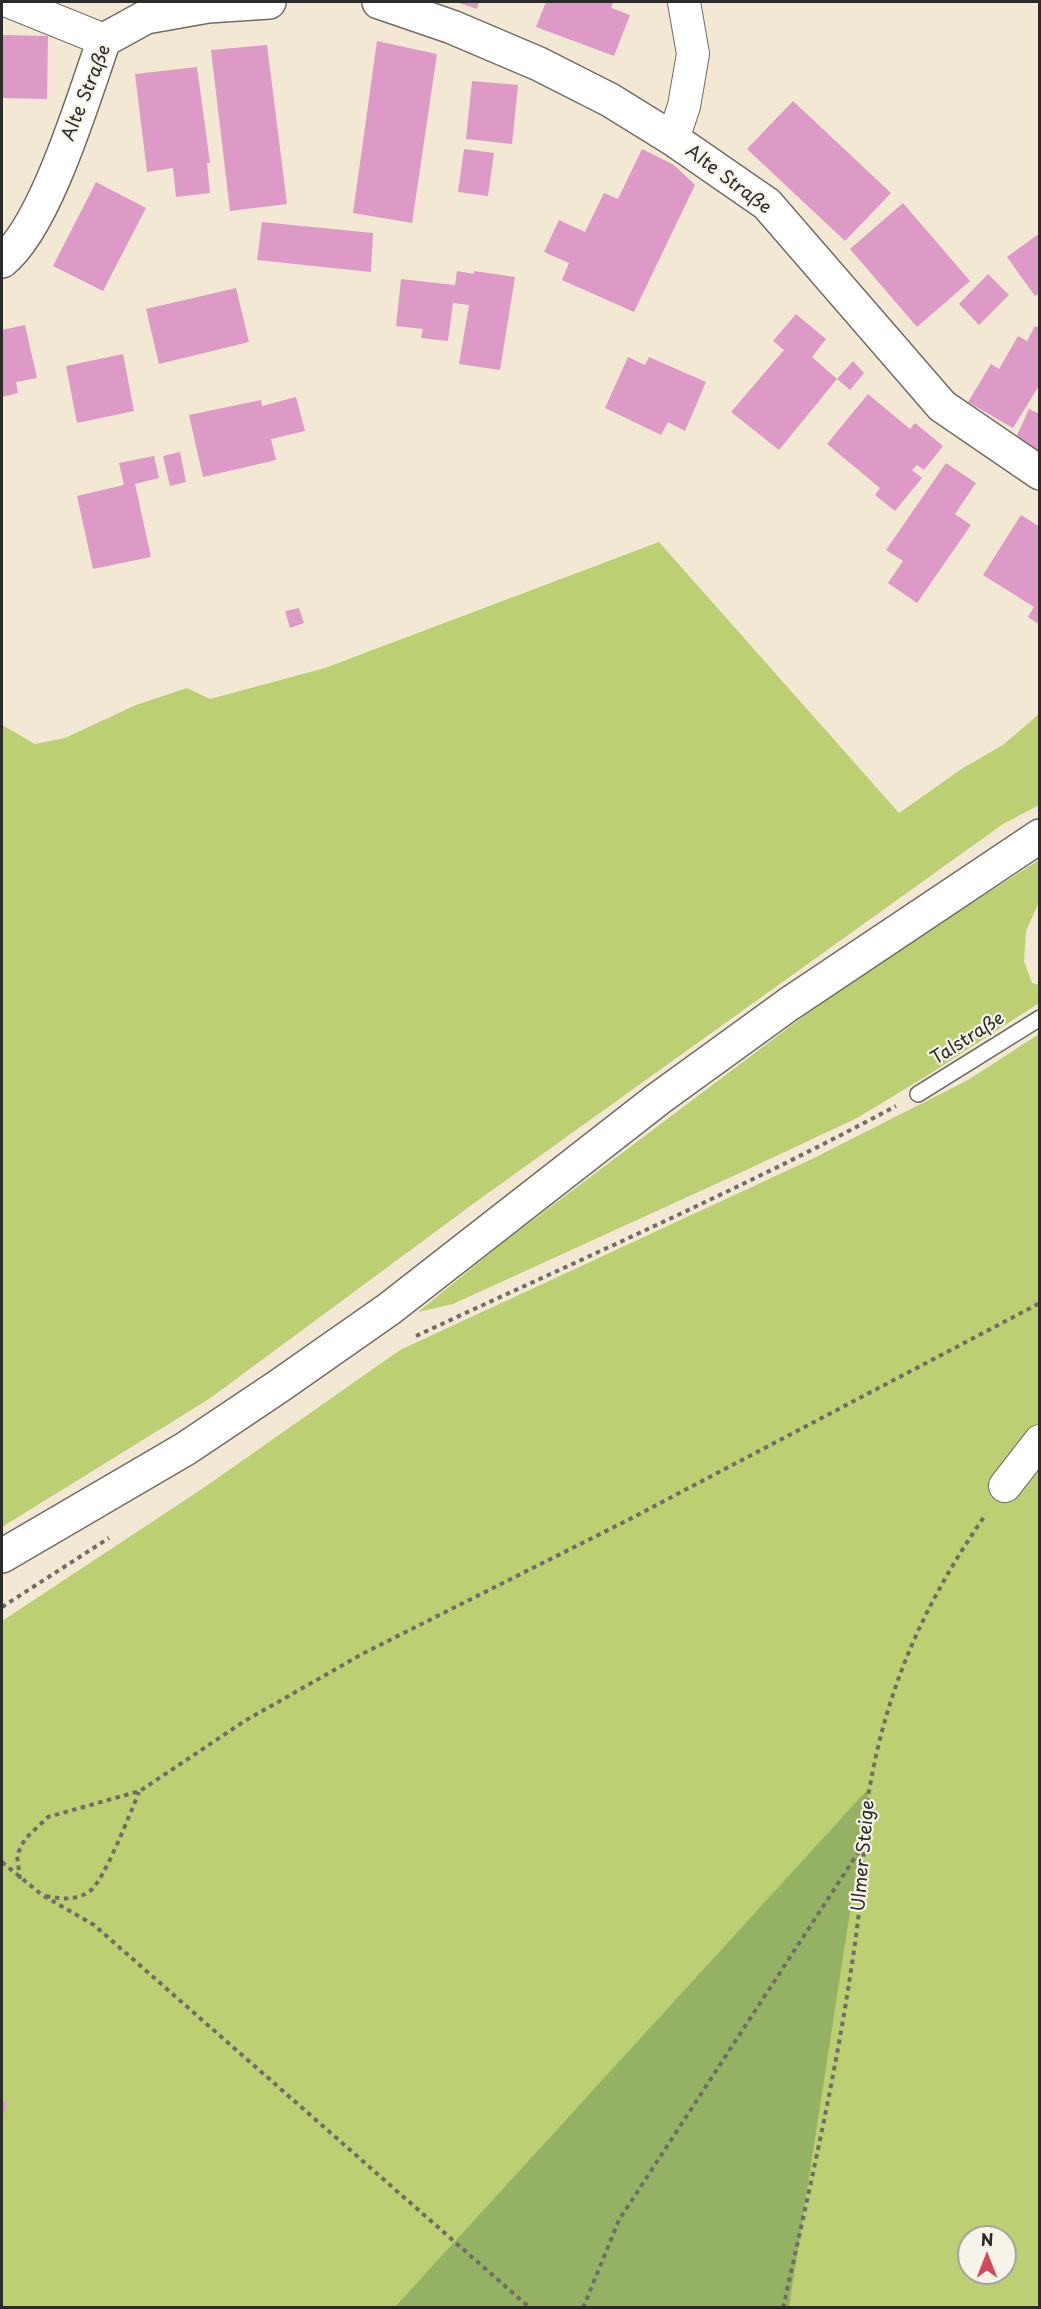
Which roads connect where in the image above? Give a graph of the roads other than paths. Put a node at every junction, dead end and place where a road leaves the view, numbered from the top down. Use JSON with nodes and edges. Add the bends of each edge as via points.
{"nodes":[{"id":1,"x":10,"y":2,"type":"edge"},
{"id":2,"x":269,"y":2,"type":"edge"},
{"id":3,"x":379,"y":2,"type":"edge"},
{"id":4,"x":684,"y":2,"type":"edge"},
{"id":5,"x":104,"y":40,"type":"junction"},
{"id":6,"x":672,"y":139,"type":"junction"},
{"id":7,"x":2,"y":261,"type":"edge"},
{"id":8,"x":1040,"y":473,"type":"edge"},
{"id":9,"x":1040,"y":836,"type":"edge"},
{"id":10,"x":1040,"y":1017,"type":"edge"},
{"id":11,"x":918,"y":1094,"type":"road end"},
{"id":12,"x":1040,"y":1441,"type":"edge"},
{"id":13,"x":1005,"y":1486,"type":"road end"},
{"id":14,"x":2,"y":1556,"type":"edge"}],
"edges":[{"from":1,"to":5,"type":"street"},
{"from":2,"to":5,"type":"street","name":"Alte Straße","via":[[208,6],[146,17]]},
{"from":3,"to":6,"type":"street","name":"Alte Straße","via":[[452,27],[539,64],[610,100]]},
{"from":4,"to":6,"type":"street","via":[[693,54],[684,106]]},
{"from":5,"to":7,"type":"street","name":"Alte Straße","via":[[58,167],[35,216],[13,252]]},
{"from":6,"to":8,"type":"street","name":"Alte Straße","via":[[767,204],[942,406]]},
{"from":9,"to":14,"type":"street","via":[[789,1004],[658,1099],[389,1309],[279,1386],[185,1449]]},
{"from":10,"to":11,"type":"lane","name":"Talstraße"},
{"from":12,"to":13,"type":"street"}]}
